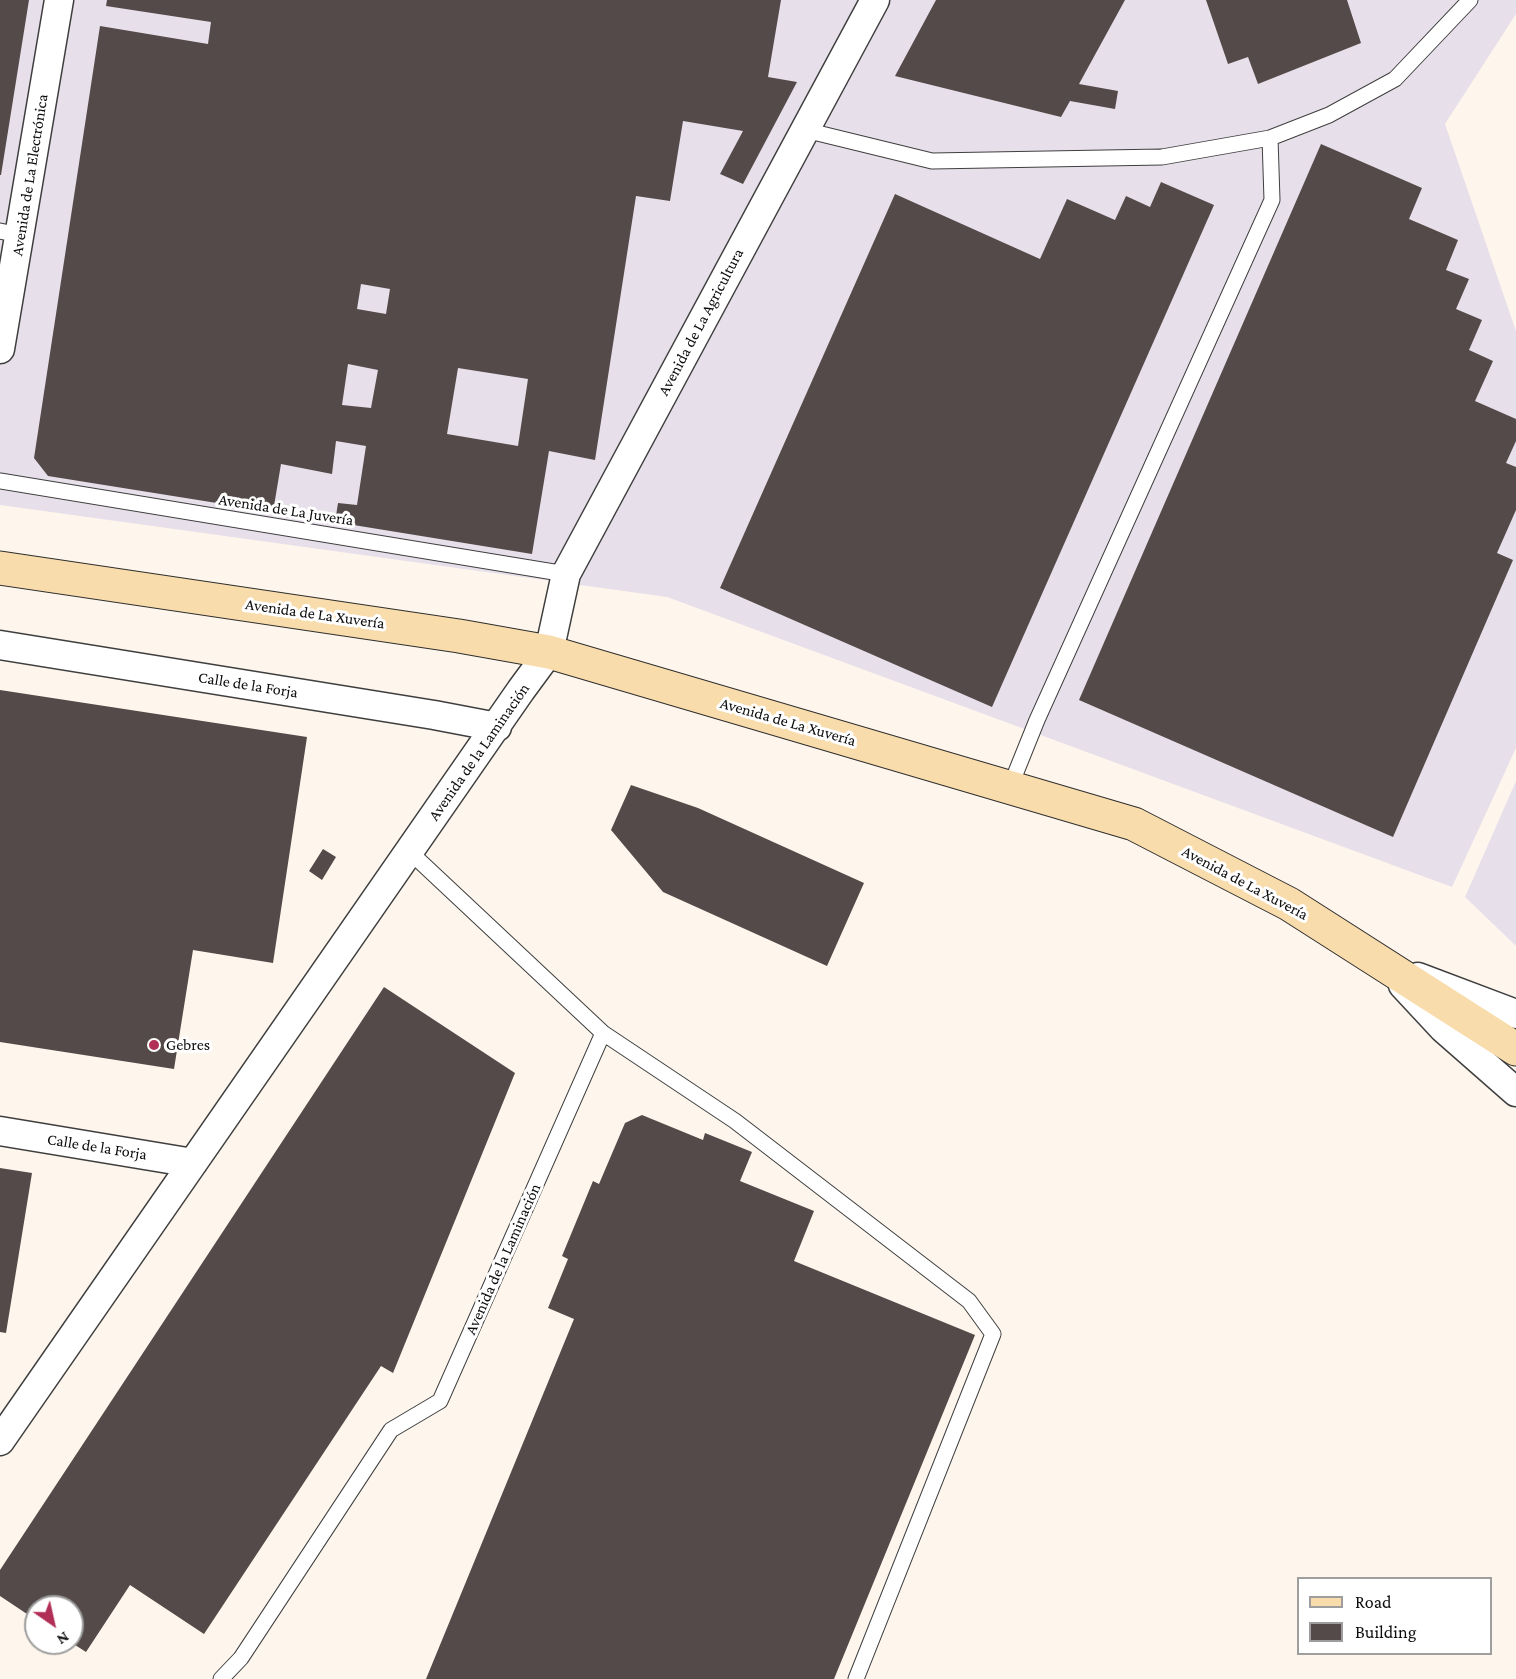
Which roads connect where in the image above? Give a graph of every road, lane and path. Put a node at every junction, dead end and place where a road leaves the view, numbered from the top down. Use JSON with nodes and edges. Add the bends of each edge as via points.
{"nodes":[{"id":1,"x":58,"y":0,"type":"edge"},
{"id":2,"x":874,"y":0,"type":"edge"},
{"id":3,"x":1470,"y":0,"type":"edge"},
{"id":4,"x":805,"y":130,"type":"junction"},
{"id":5,"x":1270,"y":138,"type":"junction"},
{"id":6,"x":10,"y":233,"type":"edge"},
{"id":7,"x":0,"y":349,"type":"edge"},
{"id":8,"x":0,"y":481,"type":"edge"},
{"id":9,"x":0,"y":568,"type":"edge"},
{"id":10,"x":566,"y":574,"type":"junction"},
{"id":11,"x":0,"y":645,"type":"edge"},
{"id":12,"x":549,"y":652,"type":"junction"},
{"id":13,"x":496,"y":727,"type":"junction"},
{"id":14,"x":1010,"y":787,"type":"junction"},
{"id":15,"x":410,"y":852,"type":"junction"},
{"id":16,"x":1385,"y":965,"type":"junction"},
{"id":17,"x":1516,"y":1014,"type":"edge"},
{"id":18,"x":603,"y":1033,"type":"junction"},
{"id":19,"x":1516,"y":1049,"type":"edge"},
{"id":20,"x":1516,"y":1092,"type":"edge"},
{"id":21,"x":0,"y":1131,"type":"edge"},
{"id":22,"x":193,"y":1163,"type":"junction"},
{"id":23,"x":0,"y":1439,"type":"edge"},
{"id":24,"x":221,"y":1679,"type":"edge"},
{"id":25,"x":856,"y":1679,"type":"edge"}],
"edges":[{"from":1,"to":6,"type":"street","name":"Avenida de La Electrónica"},
{"from":2,"to":4,"type":"street","name":"Avenida de La Agricultura"},
{"from":3,"to":5,"type":"lane","via":[[1395,78],[1329,116]]},
{"from":4,"to":5,"type":"lane","via":[[932,161],[1162,157]]},
{"from":4,"to":10,"type":"street","name":"Avenida de La Agricultura"},
{"from":5,"to":14,"type":"lane","via":[[1272,200]]},
{"from":6,"to":7,"type":"street","name":"Avenida de La Electrónica"},
{"from":8,"to":10,"type":"lane","name":"Avenida de La Juvería"},
{"from":9,"to":12,"type":"street","name":"Avenida de La Xuvería"},
{"from":10,"to":12,"type":"street","name":"Avenida de La Agricultura"},
{"from":11,"to":13,"type":"street","name":"Calle de la Forja"},
{"from":12,"to":13,"type":"street","name":"Avenida de la Laminación"},
{"from":12,"to":14,"type":"street","name":"Avenida de La Xuvería"},
{"from":13,"to":15,"type":"street","name":"Avenida de la Laminación"},
{"from":14,"to":16,"type":"street","name":"Avenida de La Xuvería","via":[[1134,824],[1289,904]]},
{"from":15,"to":18,"type":"lane"},
{"from":15,"to":22,"type":"street","name":"Avenida de la Laminación"},
{"from":16,"to":17,"type":"street"},
{"from":16,"to":19,"type":"street","name":"Avenida de La Xuvería"},
{"from":16,"to":20,"type":"street","via":[[1443,1028]]},
{"from":18,"to":24,"type":"lane","name":"Avenida de la Laminación","via":[[440,1401],[391,1430],[241,1658]]},
{"from":18,"to":25,"type":"lane","via":[[735,1121],[969,1301],[993,1334]]},
{"from":21,"to":22,"type":"street","name":"Calle de la Forja"},
{"from":22,"to":23,"type":"street","name":"Avenida de la Laminación"}]}
